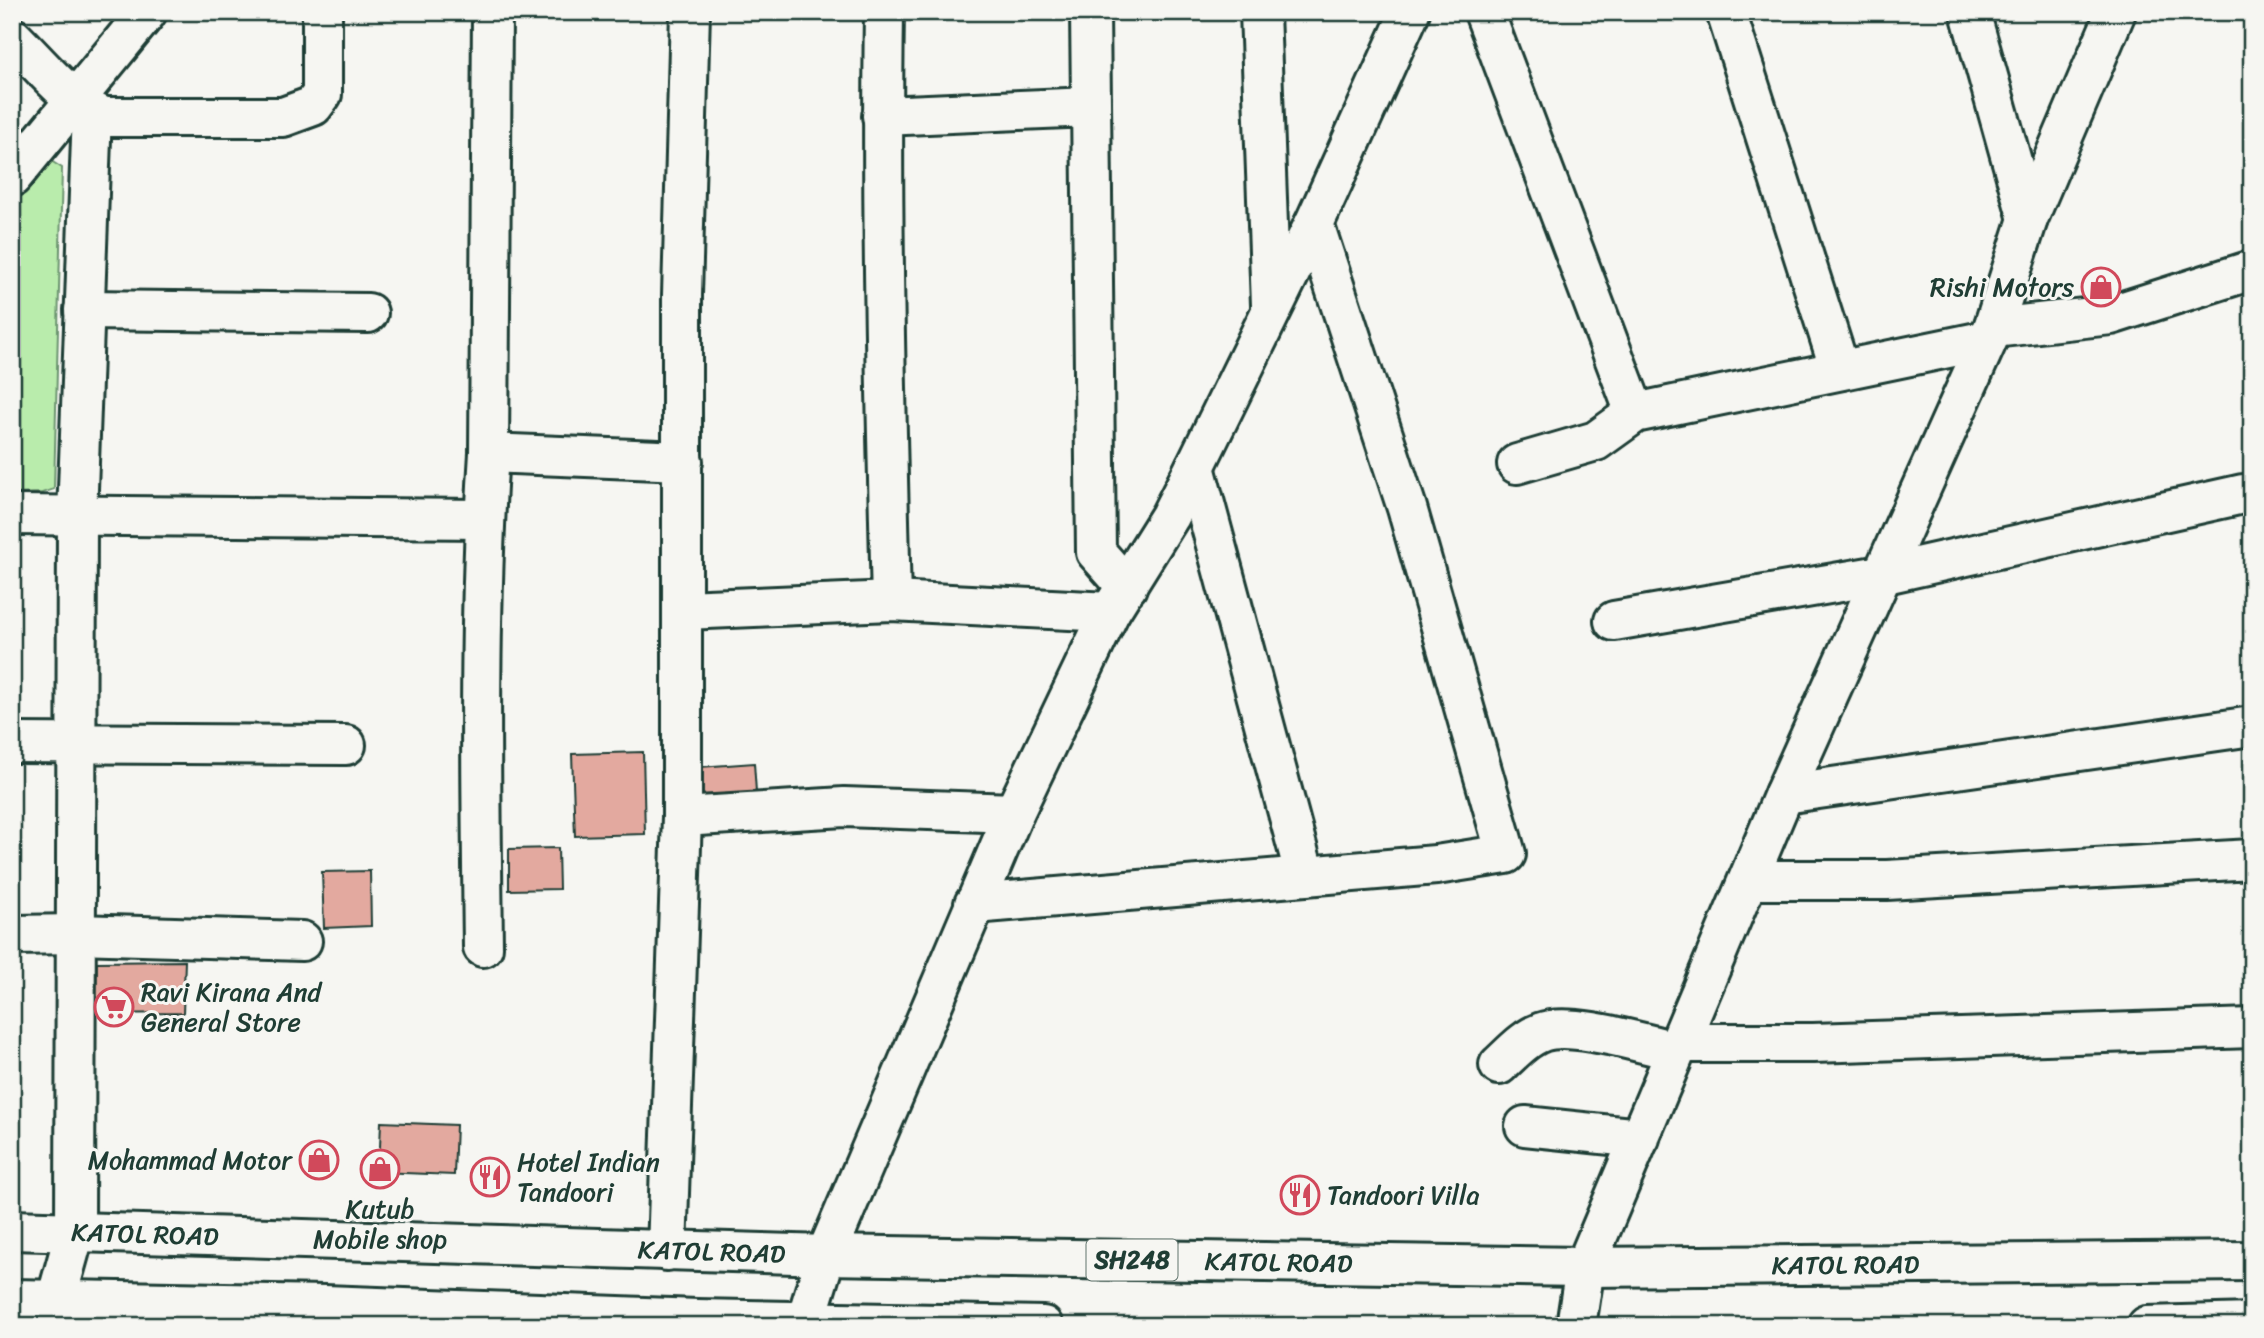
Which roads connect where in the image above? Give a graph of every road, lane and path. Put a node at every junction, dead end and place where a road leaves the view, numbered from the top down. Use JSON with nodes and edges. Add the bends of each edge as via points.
{"nodes":[{"id":1,"x":147,"y":12,"type":"edge"},
{"id":2,"x":323,"y":12,"type":"edge"},
{"id":3,"x":492,"y":12,"type":"edge"},
{"id":4,"x":690,"y":12,"type":"edge"},
{"id":5,"x":884,"y":12,"type":"edge"},
{"id":6,"x":1090,"y":12,"type":"edge"},
{"id":7,"x":1260,"y":12,"type":"edge"},
{"id":8,"x":1410,"y":12,"type":"edge"},
{"id":9,"x":1484,"y":12,"type":"edge"},
{"id":10,"x":1726,"y":12,"type":"edge"},
{"id":11,"x":1970,"y":12,"type":"edge"},
{"id":12,"x":2116,"y":12,"type":"edge"},
{"id":13,"x":12,"y":37,"type":"edge"},
{"id":14,"x":84,"y":106,"type":"junction"},
{"id":15,"x":1091,"y":107,"type":"junction"},
{"id":16,"x":882,"y":116,"type":"junction"},
{"id":17,"x":12,"y":177,"type":"edge"},
{"id":18,"x":2028,"y":219,"type":"junction"},
{"id":19,"x":1314,"y":224,"type":"junction"},
{"id":20,"x":2252,"y":270,"type":"edge"},
{"id":21,"x":84,"y":310,"type":"junction"},
{"id":22,"x":1271,"y":311,"type":"junction"},
{"id":23,"x":368,"y":313,"type":"dead end"},
{"id":24,"x":1990,"y":334,"type":"junction"},
{"id":25,"x":1840,"y":370,"type":"junction"},
{"id":26,"x":1635,"y":413,"type":"junction"},
{"id":27,"x":489,"y":453,"type":"junction"},
{"id":28,"x":683,"y":461,"type":"junction"},
{"id":29,"x":1517,"y":464,"type":"dead end"},
{"id":30,"x":1195,"y":467,"type":"junction"},
{"id":31,"x":2243,"y":494,"type":"dead end"},
{"id":32,"x":12,"y":514,"type":"edge"},
{"id":33,"x":77,"y":516,"type":"junction"},
{"id":34,"x":485,"y":519,"type":"junction"},
{"id":35,"x":1881,"y":575,"type":"junction"},
{"id":36,"x":1119,"y":599,"type":"junction"},
{"id":37,"x":891,"y":601,"type":"junction"},
{"id":38,"x":684,"y":610,"type":"junction"},
{"id":39,"x":1614,"y":621,"type":"dead end"},
{"id":40,"x":2252,"y":726,"type":"edge"},
{"id":41,"x":12,"y":743,"type":"edge"},
{"id":42,"x":75,"y":743,"type":"junction"},
{"id":43,"x":346,"y":745,"type":"dead end"},
{"id":44,"x":1784,"y":794,"type":"junction"},
{"id":45,"x":1014,"y":813,"type":"junction"},
{"id":46,"x":682,"y":817,"type":"junction"},
{"id":47,"x":2252,"y":859,"type":"edge"},
{"id":48,"x":1305,"y":876,"type":"junction"},
{"id":49,"x":1749,"y":880,"type":"junction"},
{"id":50,"x":974,"y":904,"type":"junction"},
{"id":51,"x":77,"y":934,"type":"junction"},
{"id":52,"x":12,"y":935,"type":"edge"},
{"id":53,"x":302,"y":941,"type":"dead end"},
{"id":54,"x":483,"y":947,"type":"dead end"},
{"id":55,"x":2252,"y":1028,"type":"edge"},
{"id":56,"x":1673,"y":1047,"type":"junction"},
{"id":57,"x":1499,"y":1065,"type":"dead end"},
{"id":58,"x":1525,"y":1126,"type":"dead end"},
{"id":59,"x":1634,"y":1137,"type":"junction"},
{"id":60,"x":12,"y":1230,"type":"edge"},
{"id":61,"x":75,"y":1232,"type":"junction"},
{"id":62,"x":667,"y":1251,"type":"junction"},
{"id":63,"x":826,"y":1255,"type":"junction"},
{"id":64,"x":2252,"y":1261,"type":"edge"},
{"id":65,"x":1585,"y":1267,"type":"junction"},
{"id":66,"x":12,"y":1298,"type":"edge"},
{"id":67,"x":56,"y":1300,"type":"junction"},
{"id":68,"x":806,"y":1320,"type":"junction"},
{"id":69,"x":2252,"y":1323,"type":"edge"},
{"id":70,"x":1043,"y":1326,"type":"edge"},
{"id":71,"x":1576,"y":1326,"type":"edge"},
{"id":72,"x":2147,"y":1326,"type":"edge"}],
"edges":[{"from":1,"to":14,"type":"street"},
{"from":2,"to":14,"type":"street","via":[[322,94],[313,106],[301,111],[283,117],[104,117]]},
{"from":3,"to":27,"type":"street"},
{"from":4,"to":28,"type":"street","via":[[682,295]]},
{"from":5,"to":16,"type":"street"},
{"from":6,"to":15,"type":"street"},
{"from":7,"to":22,"type":"street"},
{"from":8,"to":19,"type":"street"},
{"from":9,"to":26,"type":"street"},
{"from":10,"to":25,"type":"street"},
{"from":11,"to":18,"type":"street"},
{"from":12,"to":18,"type":"street"},
{"from":13,"to":14,"type":"street"},
{"from":14,"to":17,"type":"street"},
{"from":14,"to":21,"type":"street"},
{"from":15,"to":16,"type":"street"},
{"from":15,"to":36,"type":"street","via":[[1096,552]]},
{"from":16,"to":37,"type":"street"},
{"from":18,"to":24,"type":"street"},
{"from":19,"to":22,"type":"street"},
{"from":19,"to":48,"type":"street","via":[[1407,508],[1506,854]]},
{"from":20,"to":24,"type":"street","via":[[2111,315]]},
{"from":21,"to":23,"type":"street"},
{"from":21,"to":33,"type":"street"},
{"from":22,"to":30,"type":"street"},
{"from":24,"to":25,"type":"street"},
{"from":24,"to":35,"type":"street"},
{"from":25,"to":26,"type":"street"},
{"from":26,"to":29,"type":"street","via":[[1596,441]]},
{"from":27,"to":28,"type":"street"},
{"from":27,"to":34,"type":"street"},
{"from":28,"to":38,"type":"street"},
{"from":30,"to":36,"type":"street"},
{"from":30,"to":48,"type":"street"},
{"from":31,"to":35,"type":"street"},
{"from":32,"to":33,"type":"street"},
{"from":33,"to":34,"type":"street"},
{"from":33,"to":42,"type":"street"},
{"from":34,"to":54,"type":"street"},
{"from":35,"to":39,"type":"street"},
{"from":35,"to":44,"type":"street"},
{"from":36,"to":37,"type":"street"},
{"from":36,"to":45,"type":"street"},
{"from":37,"to":38,"type":"street"},
{"from":38,"to":46,"type":"street"},
{"from":40,"to":44,"type":"street"},
{"from":41,"to":42,"type":"street"},
{"from":42,"to":43,"type":"street"},
{"from":42,"to":51,"type":"street"},
{"from":44,"to":49,"type":"street"},
{"from":45,"to":46,"type":"street","via":[[844,807]]},
{"from":45,"to":50,"type":"street"},
{"from":46,"to":62,"type":"street"},
{"from":47,"to":49,"type":"street","via":[[1888,880]]},
{"from":48,"to":50,"type":"street"},
{"from":49,"to":56,"type":"street"},
{"from":50,"to":63,"type":"street"},
{"from":51,"to":52,"type":"street"},
{"from":51,"to":53,"type":"street"},
{"from":51,"to":61,"type":"street"},
{"from":55,"to":56,"type":"street"},
{"from":56,"to":57,"type":"street","via":[[1568,1028],[1542,1032]]},
{"from":56,"to":59,"type":"street"},
{"from":58,"to":59,"type":"street"},
{"from":59,"to":65,"type":"street"},
{"from":60,"to":61,"type":"street","name":"KATOL ROAD","number":"SH248"},
{"from":61,"to":62,"type":"street","name":"KATOL ROAD","number":"SH248"},
{"from":61,"to":67,"type":"street"},
{"from":62,"to":63,"type":"street","name":"KATOL ROAD","number":"SH248"},
{"from":63,"to":65,"type":"street","name":"KATOL ROAD","number":"SH248"},
{"from":63,"to":68,"type":"street"},
{"from":64,"to":65,"type":"street","name":"KATOL ROAD","number":"SH248"},
{"from":65,"to":71,"type":"street"},
{"from":66,"to":67,"type":"street"},
{"from":67,"to":68,"type":"street"},
{"from":68,"to":70,"type":"street"},
{"from":69,"to":72,"type":"street"}]}
